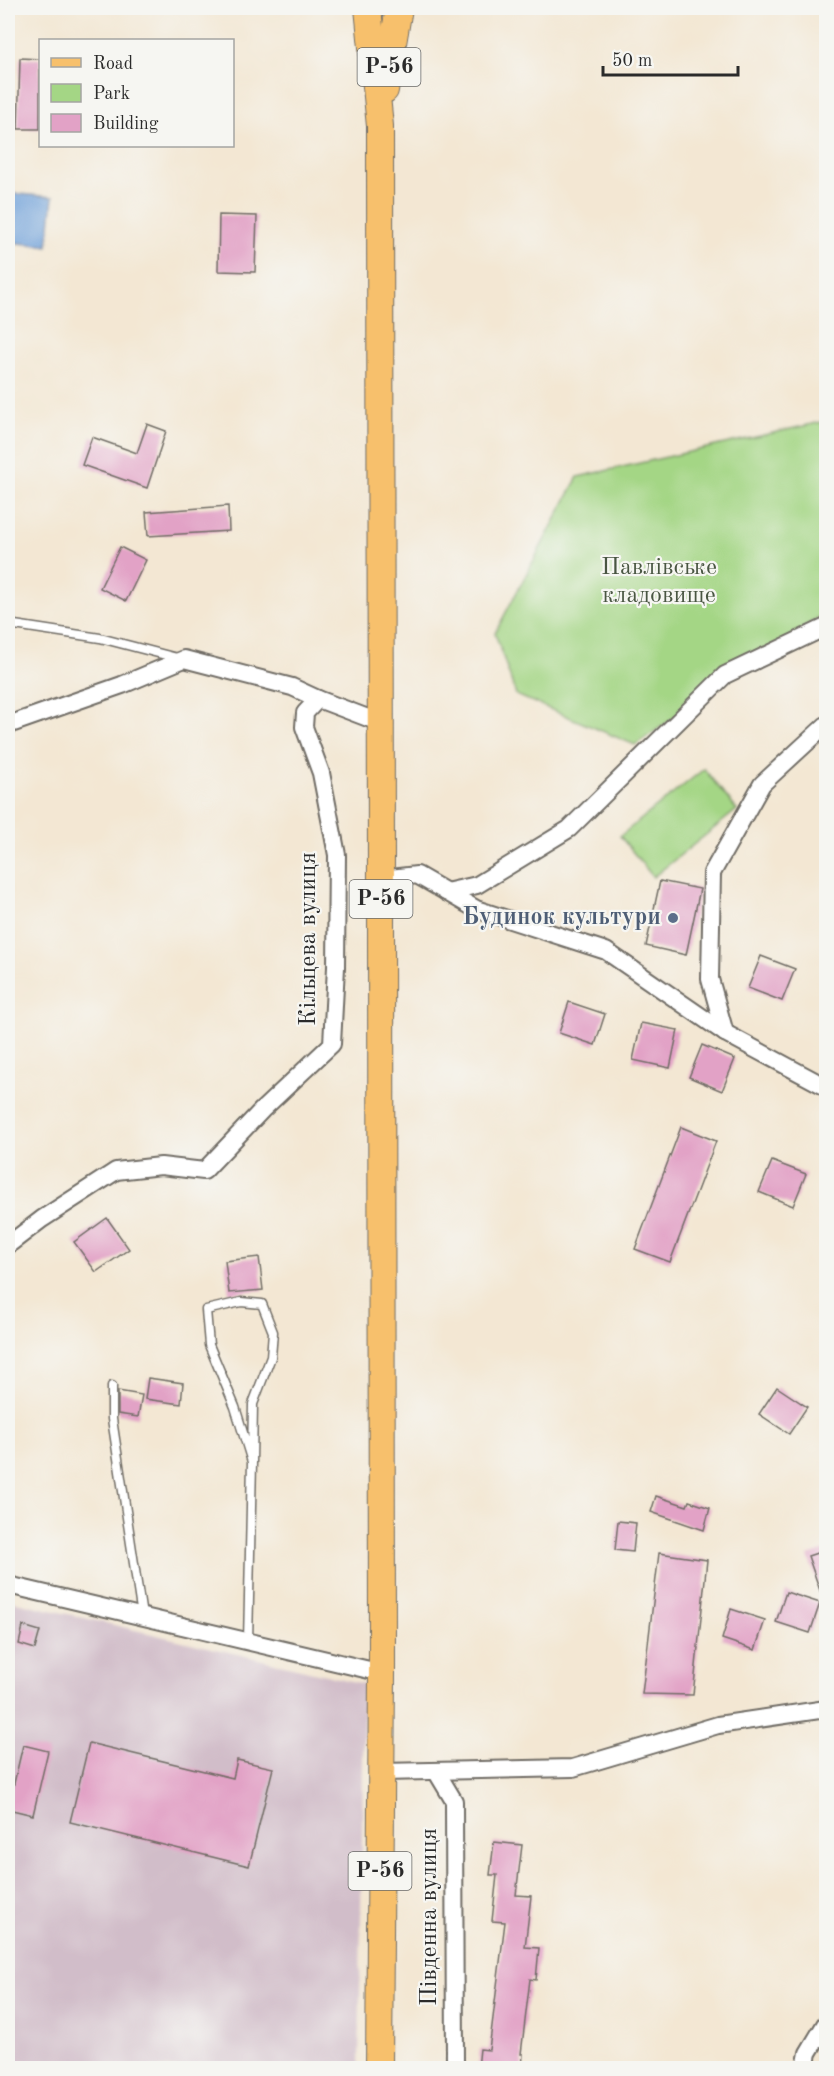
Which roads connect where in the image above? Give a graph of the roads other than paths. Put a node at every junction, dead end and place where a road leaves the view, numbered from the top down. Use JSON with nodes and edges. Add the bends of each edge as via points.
{"nodes":[{"id":1,"x":368,"y":8,"type":"edge"},
{"id":2,"x":399,"y":8,"type":"edge"},
{"id":3,"x":380,"y":126,"type":"junction"},
{"id":4,"x":8,"y":624,"type":"edge"},
{"id":5,"x":826,"y":627,"type":"edge"},
{"id":6,"x":184,"y":659,"type":"junction"},
{"id":7,"x":318,"y":699,"type":"junction"},
{"id":8,"x":381,"y":723,"type":"junction"},
{"id":9,"x":8,"y":725,"type":"edge"},
{"id":10,"x":826,"y":725,"type":"edge"},
{"id":11,"x":381,"y":879,"type":"junction"},
{"id":12,"x":446,"y":892,"type":"junction"},
{"id":13,"x":725,"y":1033,"type":"junction"},
{"id":14,"x":826,"y":1087,"type":"edge"},
{"id":15,"x":8,"y":1245,"type":"edge"},
{"id":16,"x":112,"y":1386,"type":"dead end"},
{"id":17,"x":252,"y":1462,"type":"junction"},
{"id":18,"x":8,"y":1585,"type":"edge"},
{"id":19,"x":142,"y":1617,"type":"junction"},
{"id":20,"x":248,"y":1641,"type":"junction"},
{"id":21,"x":382,"y":1673,"type":"junction"},
{"id":22,"x":826,"y":1709,"type":"edge"},
{"id":23,"x":436,"y":1771,"type":"junction"},
{"id":24,"x":381,"y":1772,"type":"junction"},
{"id":25,"x":826,"y":2023,"type":"edge"},
{"id":26,"x":380,"y":2068,"type":"edge"},
{"id":27,"x":455,"y":2068,"type":"edge"},
{"id":28,"x":805,"y":2068,"type":"edge"}],
"edges":[{"from":1,"to":3,"type":"main road","number":"Р-56"},
{"from":2,"to":3,"type":"main road","number":"Р-56"},
{"from":3,"to":8,"type":"main road","number":"Р-56"},
{"from":4,"to":6,"type":"lane","via":[[100,638]]},
{"from":5,"to":12,"type":"street","via":[[725,675],[569,829],[477,885]]},
{"from":6,"to":7,"type":"street","via":[[292,687]]},
{"from":6,"to":9,"type":"street"},
{"from":7,"to":8,"type":"street"},
{"from":7,"to":15,"type":"street","name":"Кільцева вулиця","via":[[305,713],[304,727],[321,773],[337,855],[332,1044],[204,1171],[161,1166],[116,1171]]},
{"from":8,"to":11,"type":"main road","number":"Р-56"},
{"from":10,"to":13,"type":"street","via":[[762,784],[712,873],[710,979]]},
{"from":11,"to":12,"type":"street","via":[[417,875]]},
{"from":11,"to":21,"type":"main road","number":"Р-56"},
{"from":12,"to":13,"type":"street","via":[[476,909],[606,951]]},
{"from":13,"to":14,"type":"street"},
{"from":16,"to":19,"type":"lane","via":[[112,1419]]},
{"from":17,"to":17,"type":"lane","via":[[235,1407],[209,1345],[206,1310],[241,1302],[262,1304],[273,1332],[271,1357],[253,1404]]},
{"from":17,"to":20,"type":"lane"},
{"from":18,"to":19,"type":"street"},
{"from":19,"to":20,"type":"street"},
{"from":20,"to":21,"type":"street"},
{"from":21,"to":24,"type":"main road","number":"Р-56"},
{"from":22,"to":23,"type":"street","via":[[718,1725],[573,1768]]},
{"from":23,"to":24,"type":"street"},
{"from":23,"to":27,"type":"street","name":"Південна вулиця","via":[[454,1801]]},
{"from":24,"to":26,"type":"main road","number":"Р-56"},
{"from":25,"to":28,"type":"street","via":[[808,2053]]}]}
